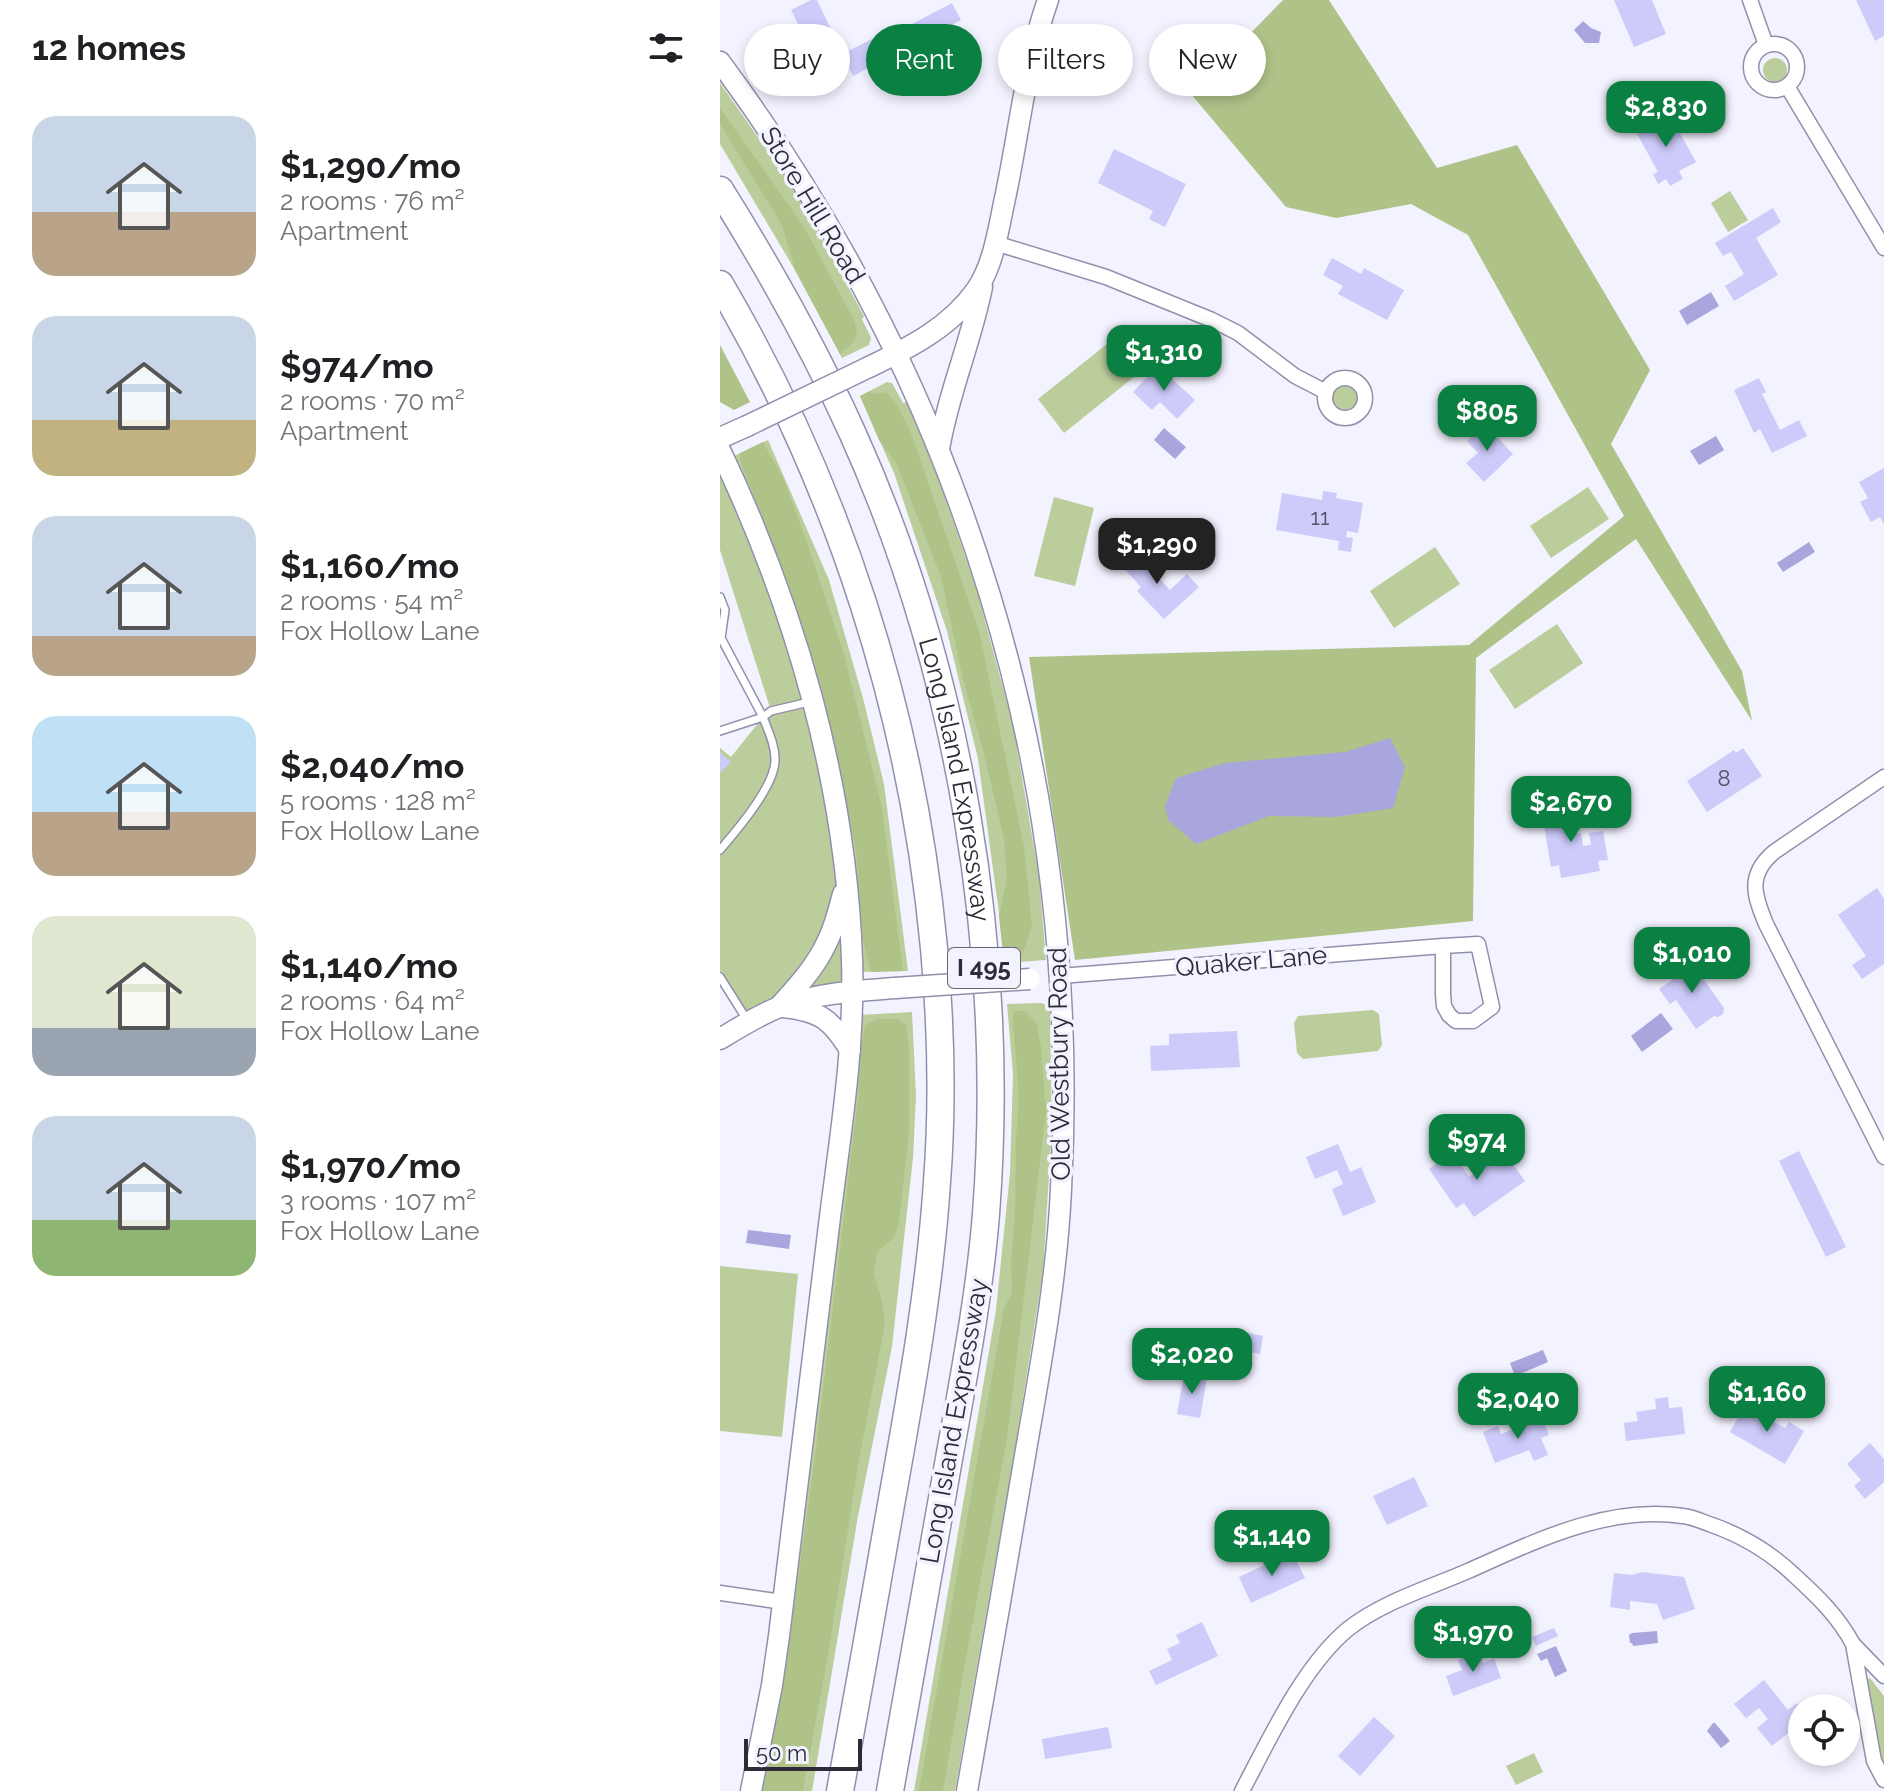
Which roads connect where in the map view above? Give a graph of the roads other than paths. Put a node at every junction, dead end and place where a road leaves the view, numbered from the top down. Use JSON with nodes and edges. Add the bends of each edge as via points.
{"nodes":[{"id":1,"x":1048,"y":0,"type":"edge"},
{"id":2,"x":1750,"y":0,"type":"edge"},
{"id":3,"x":1766,"y":45,"type":"junction"},
{"id":4,"x":720,"y":62,"type":"edge"},
{"id":5,"x":1787,"y":86,"type":"junction"},
{"id":6,"x":720,"y":190,"type":"edge"},
{"id":7,"x":995,"y":243,"type":"junction"},
{"id":8,"x":1884,"y":248,"type":"edge"},
{"id":9,"x":985,"y":276,"type":"junction"},
{"id":10,"x":720,"y":284,"type":"edge"},
{"id":11,"x":897,"y":354,"type":"junction"},
{"id":12,"x":1326,"y":392,"type":"dead end"},
{"id":13,"x":720,"y":438,"type":"edge"},
{"id":14,"x":939,"y":449,"type":"junction"},
{"id":15,"x":720,"y":450,"type":"edge"},
{"id":16,"x":720,"y":597,"type":"edge"},
{"id":17,"x":720,"y":637,"type":"edge"},
{"id":18,"x":812,"y":701,"type":"junction"},
{"id":19,"x":763,"y":717,"type":"junction"},
{"id":20,"x":720,"y":731,"type":"edge"},
{"id":21,"x":1884,"y":777,"type":"edge"},
{"id":22,"x":720,"y":850,"type":"edge"},
{"id":23,"x":847,"y":883,"type":"junction"},
{"id":24,"x":1443,"y":946,"type":"junction"},
{"id":25,"x":1060,"y":976,"type":"junction"},
{"id":26,"x":720,"y":977,"type":"edge"},
{"id":27,"x":853,"y":991,"type":"junction"},
{"id":28,"x":779,"y":1007,"type":"junction"},
{"id":29,"x":748,"y":1022,"type":"junction"},
{"id":30,"x":720,"y":1039,"type":"edge"},
{"id":31,"x":850,"y":1050,"type":"junction"},
{"id":32,"x":1884,"y":1157,"type":"edge"},
{"id":33,"x":720,"y":1593,"type":"edge"},
{"id":34,"x":783,"y":1602,"type":"junction"},
{"id":35,"x":1853,"y":1644,"type":"junction"},
{"id":36,"x":1884,"y":1676,"type":"edge"},
{"id":37,"x":1884,"y":1780,"type":"edge"},
{"id":38,"x":751,"y":1791,"type":"edge"},
{"id":39,"x":840,"y":1791,"type":"edge"},
{"id":40,"x":890,"y":1791,"type":"edge"},
{"id":41,"x":967,"y":1791,"type":"edge"},
{"id":42,"x":1242,"y":1791,"type":"edge"}],
"edges":[{"from":1,"to":7,"type":"main road","via":[[1033,46]]},
{"from":2,"to":3,"type":"street"},
{"from":3,"to":5,"type":"street","via":[[1780,45],[1792,53],[1797,67]]},
{"from":3,"to":5,"type":"street","via":[[1754,55],[1753,78],[1765,89]]},
{"from":4,"to":11,"type":"main road","name":"Store Hill Road","via":[[810,194]]},
{"from":5,"to":8,"type":"street"},
{"from":6,"to":40,"type":"highway","name":"Long Island Expressway","number":"I 495","via":[[805,334],[854,435],[895,541],[945,702],[982,929],[990,1101],[982,1259]]},
{"from":7,"to":9,"type":"main road"},
{"from":7,"to":12,"type":"street","via":[[1106,277],[1212,320]]},
{"from":9,"to":11,"type":"main road","via":[[944,324]]},
{"from":9,"to":14,"type":"main road"},
{"from":10,"to":39,"type":"highway","name":"Long Island Expressway","number":"I 495","via":[[811,464],[870,623],[912,787],[939,1006],[938,1178],[926,1293]]},
{"from":11,"to":13,"type":"main road","bridge":true},
{"from":11,"to":14,"type":"main road","name":"Old Westbury Road"},
{"from":14,"to":25,"type":"main road","name":"Old Westbury Road","via":[[986,581],[1025,730],[1047,851]]},
{"from":15,"to":18,"type":"main road","via":[[774,579]]},
{"from":16,"to":17,"type":"lane","via":[[725,610]]},
{"from":17,"to":19,"type":"lane"},
{"from":18,"to":19,"type":"lane"},
{"from":18,"to":23,"type":"main road"},
{"from":19,"to":20,"type":"lane"},
{"from":19,"to":22,"type":"lane","via":[[776,762],[757,803]]},
{"from":21,"to":32,"type":"street","via":[[1774,852],[1754,884],[1766,924]]},
{"from":23,"to":27,"type":"main road"},
{"from":23,"to":28,"type":"main road","via":[[825,947]]},
{"from":24,"to":24,"type":"street","name":"Quaker Lane","via":[[1478,944],[1492,1007],[1473,1021],[1456,1021],[1444,1006]]},
{"from":24,"to":25,"type":"street","name":"Quaker Lane"},
{"from":25,"to":27,"type":"main road","bridge":true},
{"from":25,"to":41,"type":"main road","name":"Old Westbury Road","via":[[1063,1153],[1053,1279]]},
{"from":26,"to":29,"type":"lane"},
{"from":27,"to":28,"type":"main road"},
{"from":27,"to":31,"type":"main road"},
{"from":28,"to":29,"type":"main road"},
{"from":28,"to":31,"type":"main road","via":[[829,1021]]},
{"from":29,"to":30,"type":"main road"},
{"from":31,"to":34,"type":"main road"},
{"from":33,"to":34,"type":"street"},
{"from":34,"to":38,"type":"main road"},
{"from":35,"to":36,"type":"street"},
{"from":35,"to":37,"type":"street","via":[[1874,1761]]},
{"from":35,"to":42,"type":"street","via":[[1829,1608],[1779,1560],[1734,1533],[1686,1516],[1649,1513],[1596,1520],[1413,1594],[1350,1628],[1307,1676]]}]}
